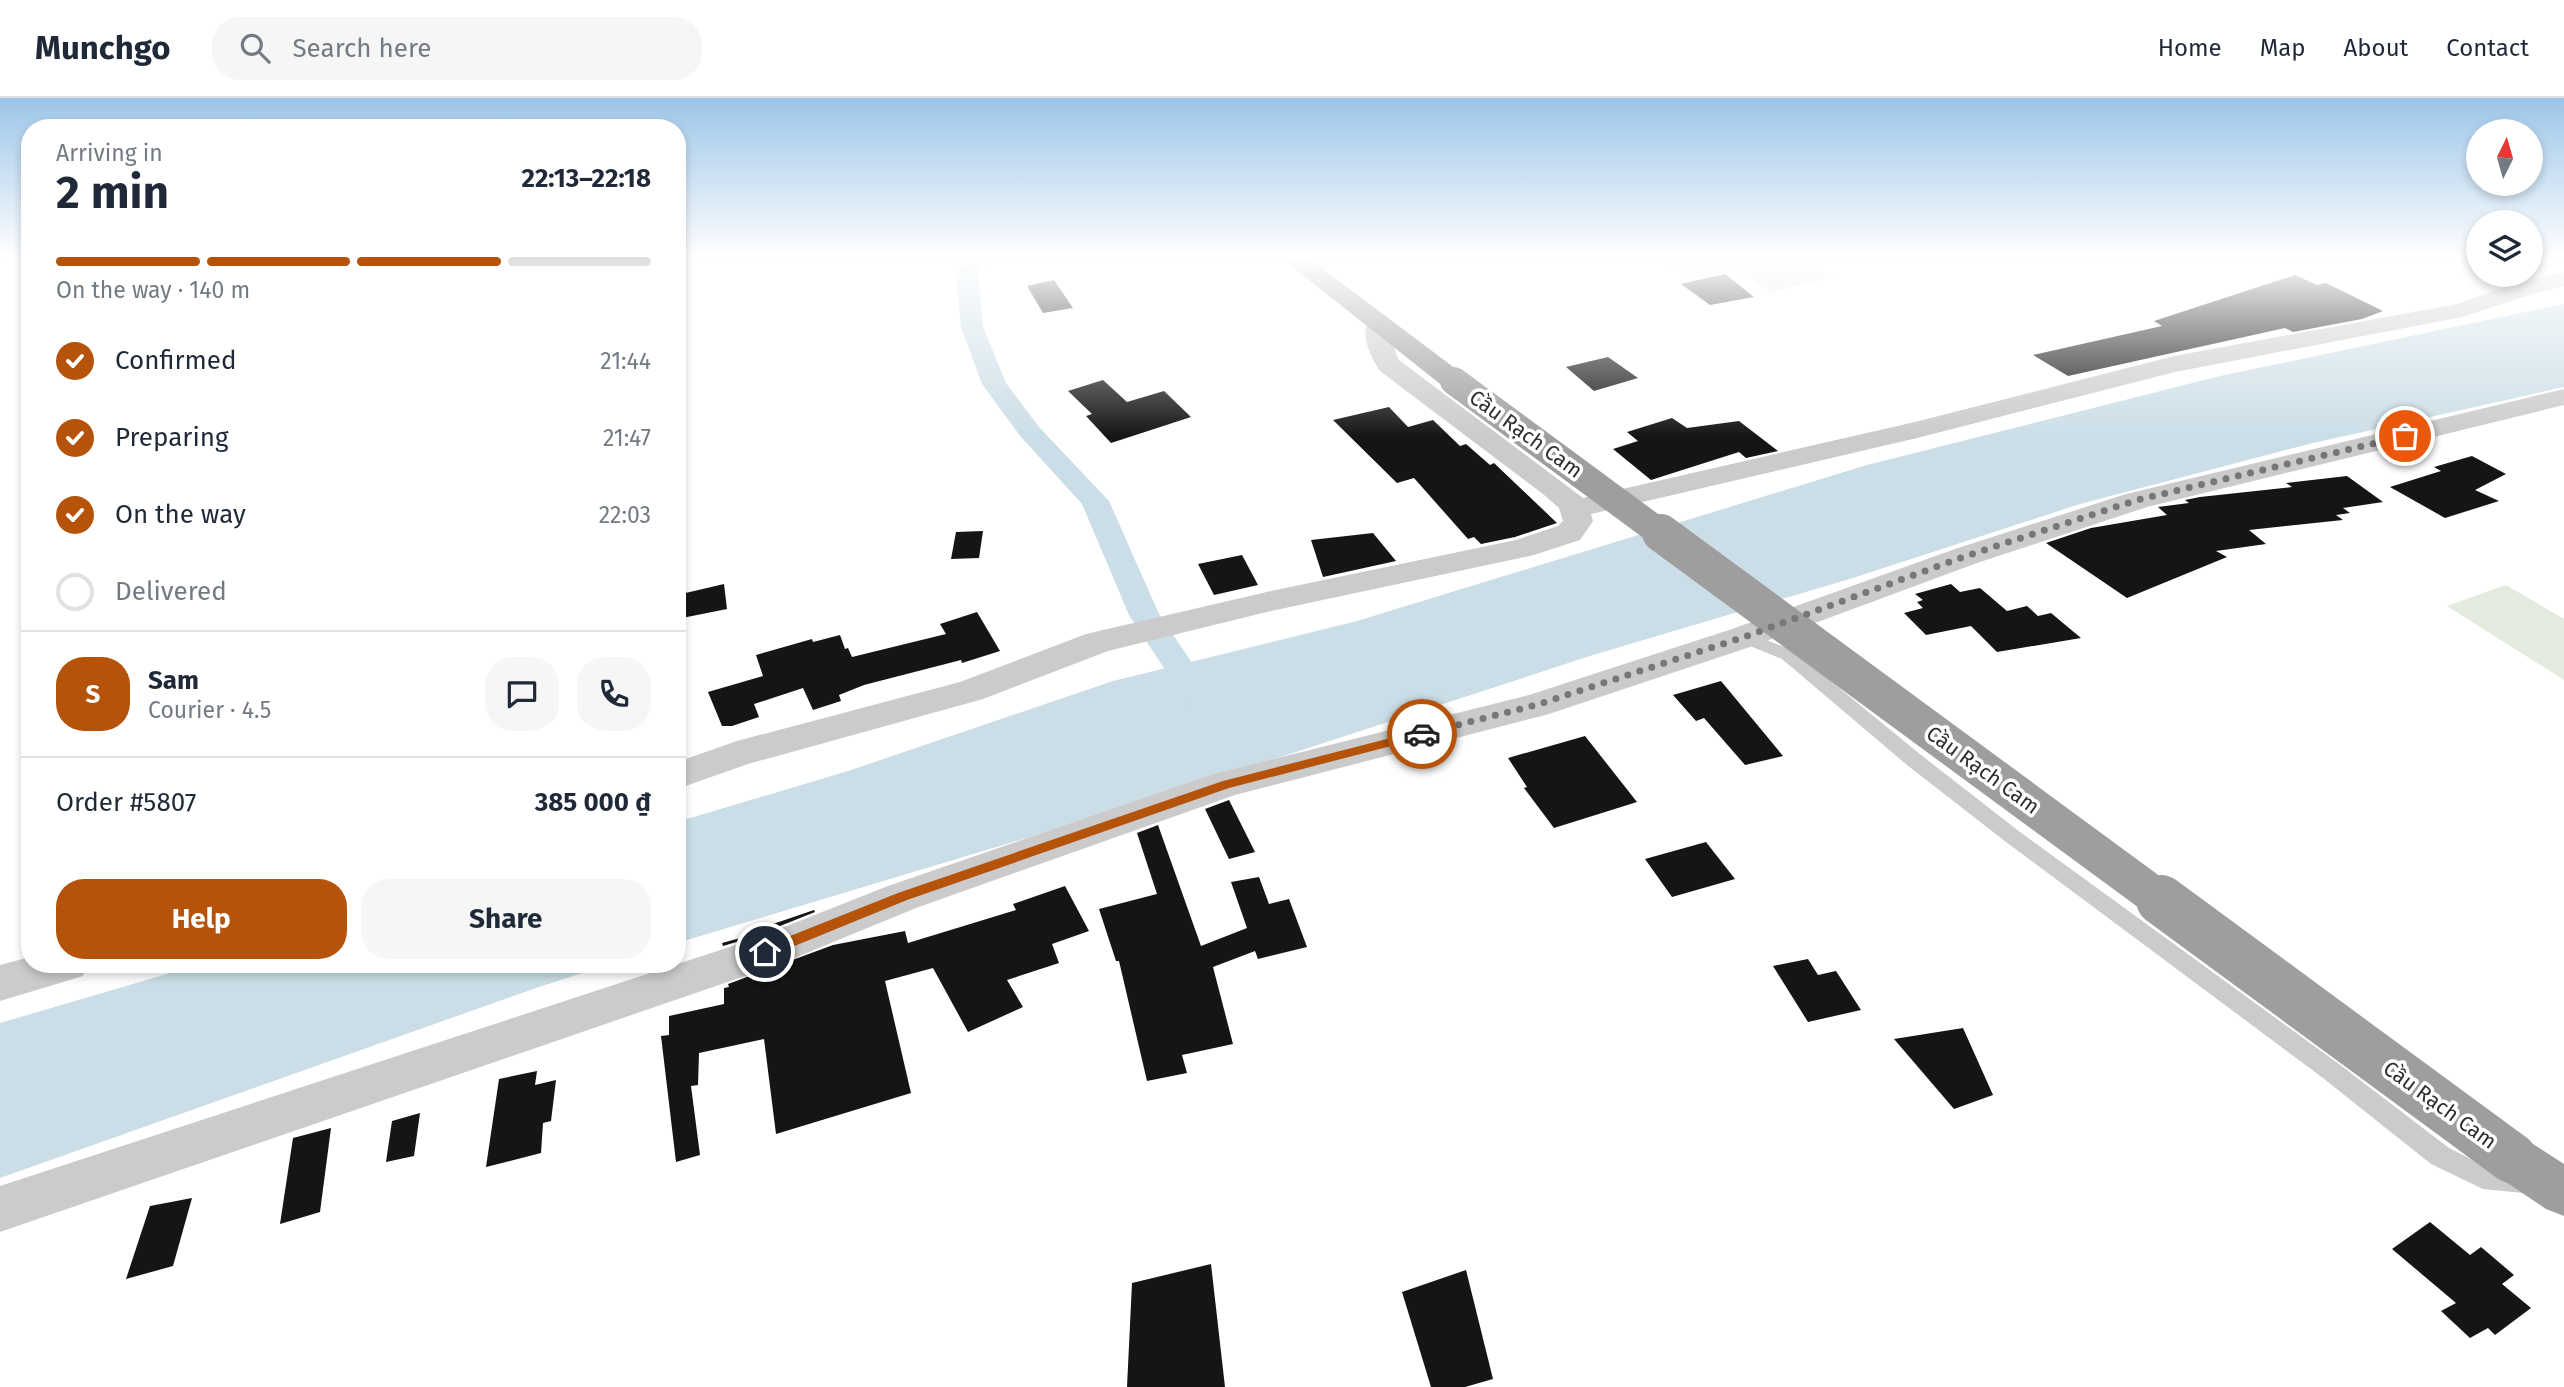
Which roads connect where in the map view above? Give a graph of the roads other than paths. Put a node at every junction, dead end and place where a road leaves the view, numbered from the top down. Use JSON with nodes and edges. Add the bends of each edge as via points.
{"nodes":[{"id":1,"x":1373,"y":317,"type":"edge"},
{"id":2,"x":2423,"y":317,"type":"edge"},
{"id":3,"x":1379,"y":322,"type":"junction"},
{"id":4,"x":2564,"y":397,"type":"edge"},
{"id":5,"x":1573,"y":505,"type":"junction"},
{"id":6,"x":1744,"y":637,"type":"junction"},
{"id":7,"x":686,"y":773,"type":"edge"},
{"id":8,"x":37,"y":973,"type":"edge"},
{"id":9,"x":0,"y":984,"type":"edge"},
{"id":10,"x":2559,"y":1188,"type":"edge"},
{"id":11,"x":0,"y":1209,"type":"edge"}],
"edges":[{"from":1,"to":3,"type":"highway","name":"Cầu Rạch Cam"},
{"from":2,"to":5,"type":"street","via":[[2186,361],[1673,488],[1597,505]]},
{"from":3,"to":5,"type":"street","via":[[1380,349],[1390,365]]},
{"from":3,"to":10,"type":"highway","name":"Cầu Rạch Cam","bridge":true,"via":[[2512,1158]]},
{"from":4,"to":6,"type":"street","via":[[2137,500]]},
{"from":5,"to":7,"type":"street","via":[[1578,514],[1574,528],[1544,542],[1098,642],[971,691],[737,754]]},
{"from":6,"to":10,"type":"lane","via":[[1788,655],[2012,837],[2440,1156],[2483,1177]]},
{"from":6,"to":11,"type":"street","via":[[1536,705],[1227,784],[902,897],[765,952]]},
{"from":8,"to":9,"type":"street"}]}
